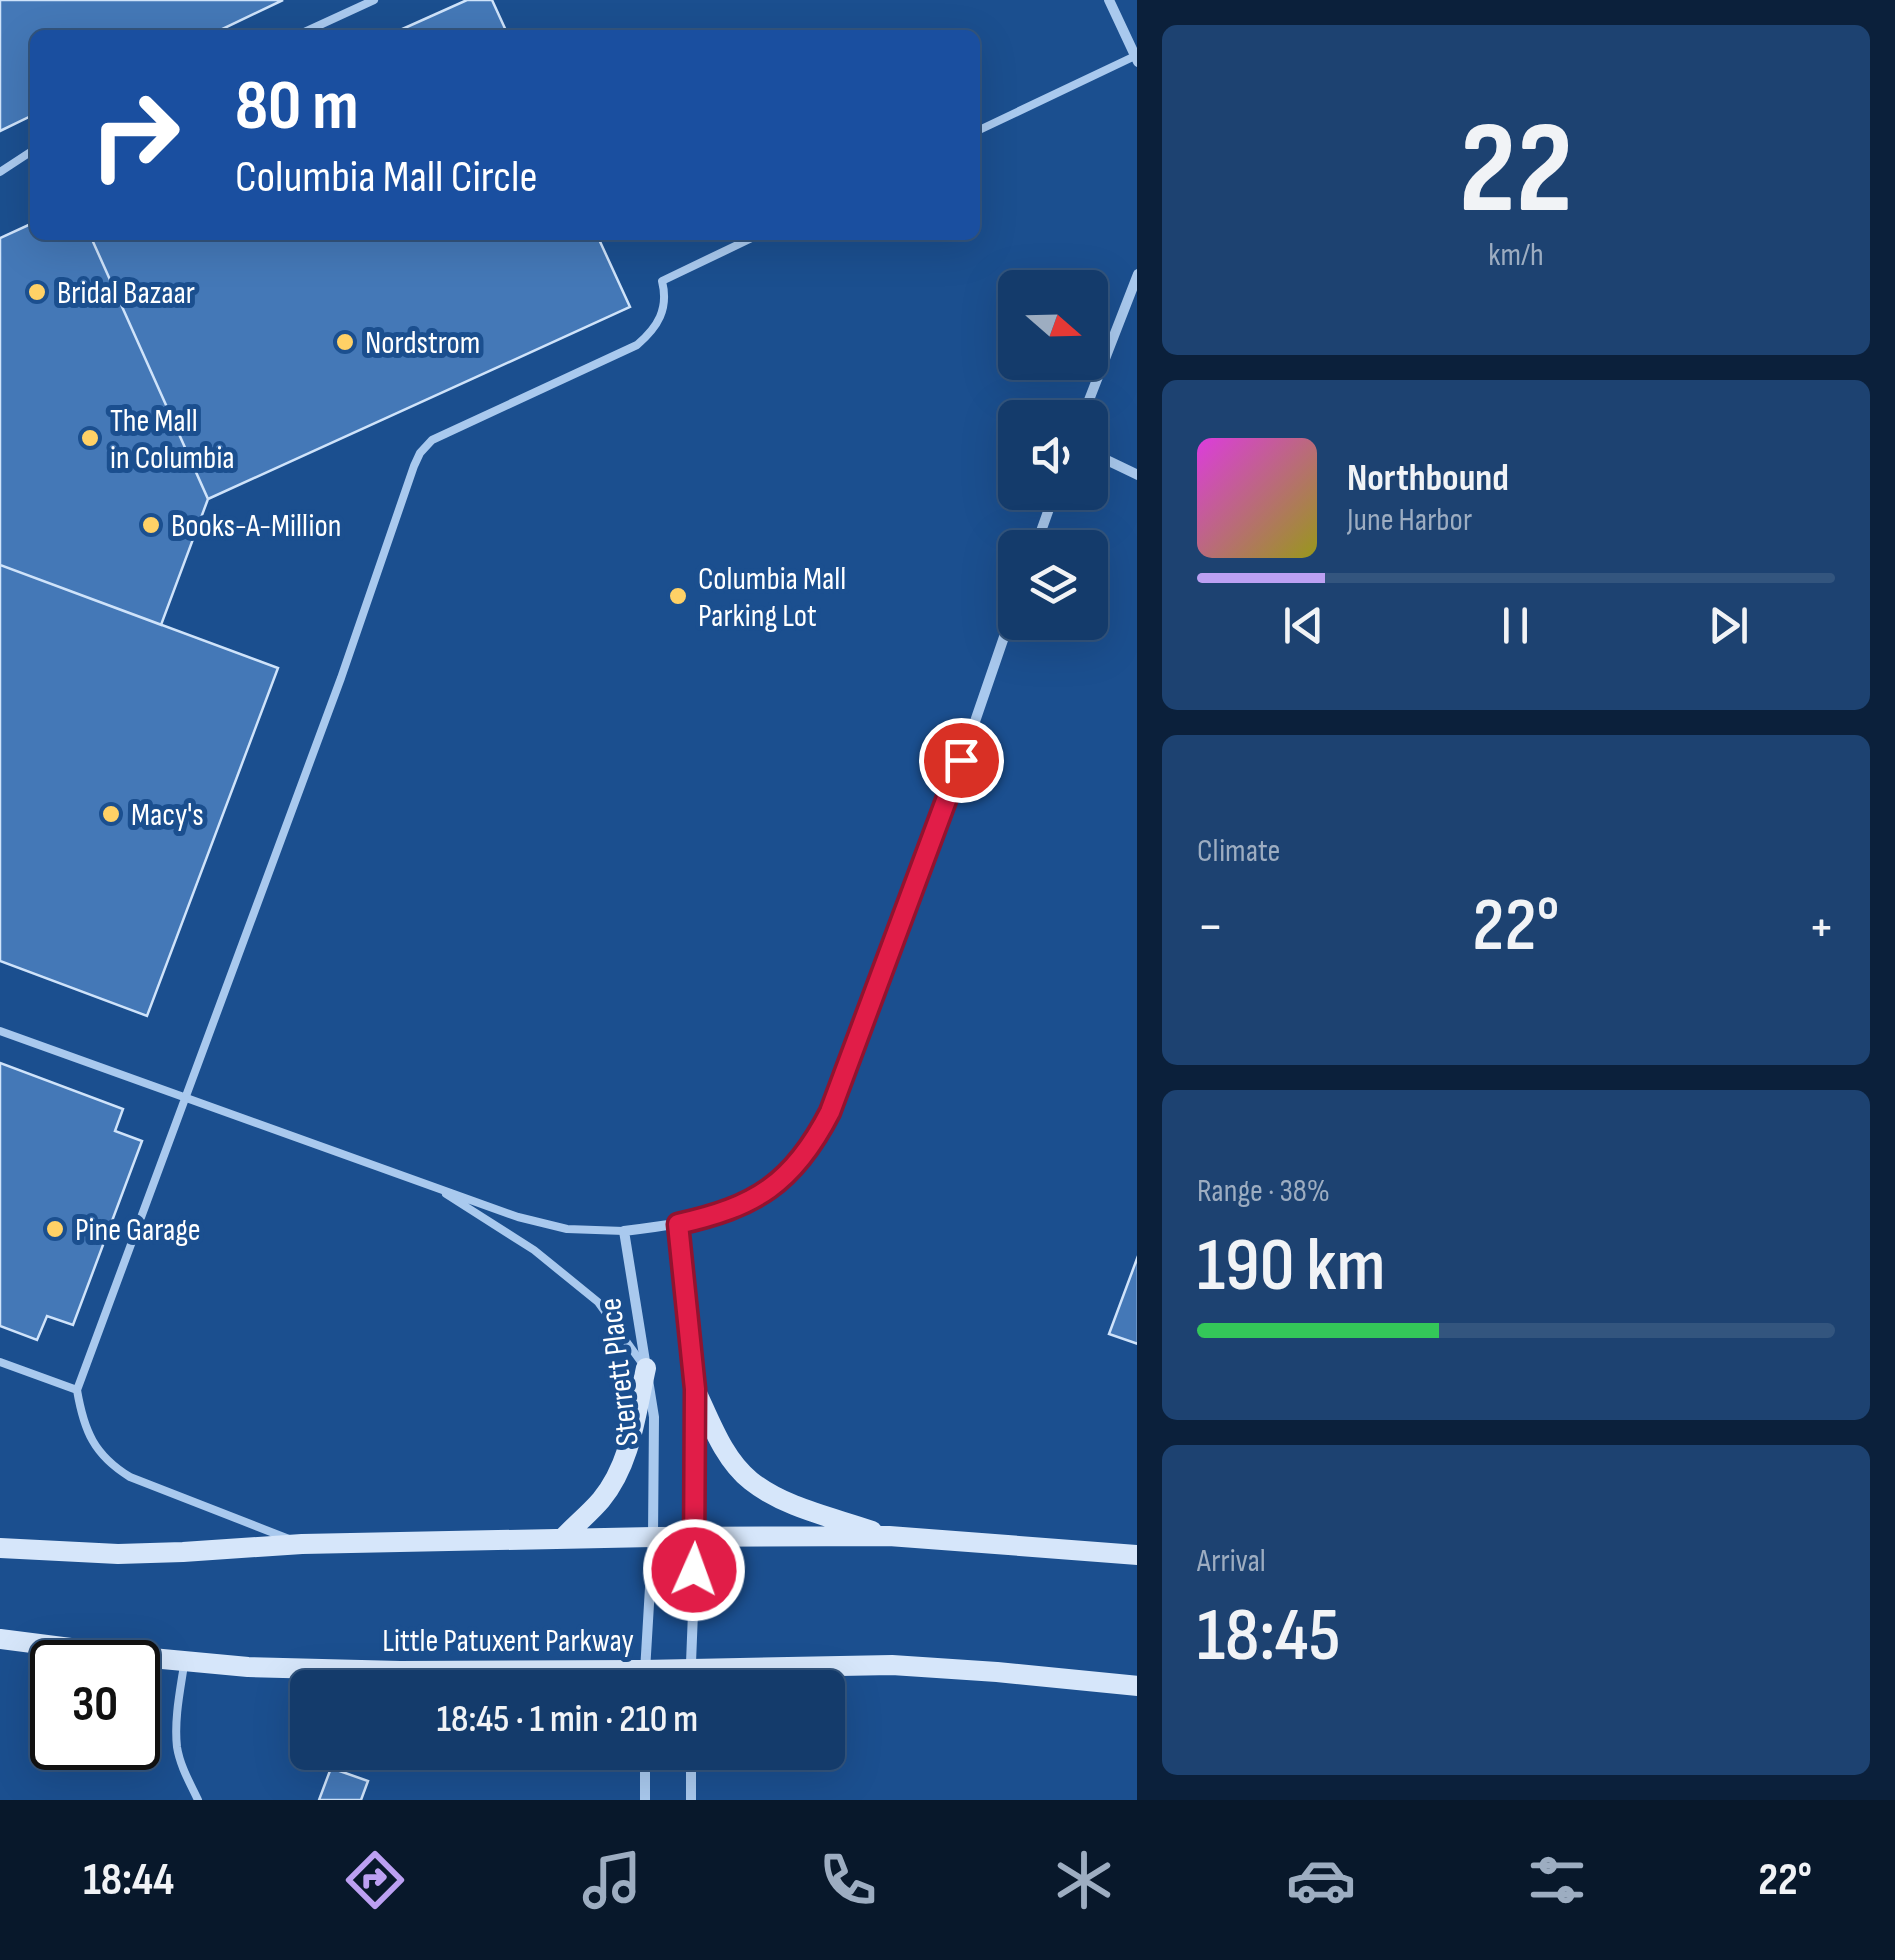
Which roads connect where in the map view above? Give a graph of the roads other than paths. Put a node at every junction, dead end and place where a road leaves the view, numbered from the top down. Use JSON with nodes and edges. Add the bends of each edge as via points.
{"nodes":[{"id":1,"x":374,"y":0,"type":"edge"},
{"id":2,"x":1109,"y":0,"type":"edge"},
{"id":3,"x":309,"y":30,"type":"edge"},
{"id":4,"x":1136,"y":59,"type":"edge"},
{"id":5,"x":980,"y":130,"type":"edge"},
{"id":6,"x":30,"y":152,"type":"edge"},
{"id":7,"x":0,"y":172,"type":"edge"},
{"id":8,"x":748,"y":240,"type":"edge"},
{"id":9,"x":1137,"y":277,"type":"edge"},
{"id":10,"x":1089,"y":400,"type":"edge"},
{"id":11,"x":1108,"y":461,"type":"edge"},
{"id":12,"x":1137,"y":475,"type":"edge"},
{"id":13,"x":1003,"y":640,"type":"edge"},
{"id":14,"x":0,"y":1031,"type":"edge"},
{"id":15,"x":186,"y":1098,"type":"junction"},
{"id":16,"x":429,"y":1184,"type":"junction"},
{"id":17,"x":678,"y":1224,"type":"junction"},
{"id":18,"x":624,"y":1231,"type":"junction"},
{"id":19,"x":0,"y":1362,"type":"edge"},
{"id":20,"x":646,"y":1368,"type":"junction"},
{"id":21,"x":695,"y":1389,"type":"junction"},
{"id":22,"x":77,"y":1390,"type":"junction"},
{"id":23,"x":888,"y":1536,"type":"junction"},
{"id":24,"x":653,"y":1537,"type":"junction"},
{"id":25,"x":696,"y":1537,"type":"junction"},
{"id":26,"x":562,"y":1539,"type":"junction"},
{"id":27,"x":302,"y":1544,"type":"junction"},
{"id":28,"x":0,"y":1548,"type":"edge"},
{"id":29,"x":1137,"y":1555,"type":"edge"},
{"id":30,"x":0,"y":1638,"type":"edge"},
{"id":31,"x":184,"y":1660,"type":"junction"},
{"id":32,"x":370,"y":1670,"type":"edge"},
{"id":33,"x":645,"y":1670,"type":"edge"},
{"id":34,"x":690,"y":1670,"type":"edge"},
{"id":35,"x":814,"y":1670,"type":"edge"},
{"id":36,"x":1137,"y":1686,"type":"edge"},
{"id":37,"x":644,"y":1770,"type":"edge"},
{"id":38,"x":691,"y":1770,"type":"edge"},
{"id":39,"x":198,"y":1800,"type":"edge"},
{"id":40,"x":645,"y":1800,"type":"edge"},
{"id":41,"x":691,"y":1800,"type":"edge"}],
"edges":[{"from":1,"to":3,"type":"lane"},
{"from":2,"to":4,"type":"street"},
{"from":4,"to":5,"type":"lane"},
{"from":6,"to":7,"type":"lane"},
{"from":8,"to":15,"type":"lane","via":[[662,281],[661,316],[637,346],[432,440],[420,452]]},
{"from":9,"to":10,"type":"street"},
{"from":11,"to":12,"type":"street"},
{"from":13,"to":17,"type":"street","via":[[813,1145],[765,1193]]},
{"from":14,"to":15,"type":"lane"},
{"from":15,"to":16,"type":"lane"},
{"from":15,"to":22,"type":"lane"},
{"from":16,"to":18,"type":"lane","via":[[550,1224]]},
{"from":16,"to":20,"type":"lane","via":[[534,1250],[598,1302]]},
{"from":17,"to":18,"type":"street"},
{"from":17,"to":21,"type":"street"},
{"from":18,"to":20,"type":"street","name":"Sterrett Place"},
{"from":19,"to":22,"type":"lane"},
{"from":20,"to":24,"type":"street","name":"Sterrett Place","via":[[654,1417]]},
{"from":20,"to":26,"type":"main road","via":[[616,1478]]},
{"from":21,"to":23,"type":"main road","via":[[717,1436],[749,1479],[797,1506]]},
{"from":21,"to":25,"type":"street"},
{"from":22,"to":27,"type":"lane","via":[[90,1438],[110,1465]]},
{"from":23,"to":25,"type":"main road"},
{"from":23,"to":29,"type":"main road"},
{"from":24,"to":25,"type":"main road"},
{"from":24,"to":26,"type":"main road"},
{"from":24,"to":33,"type":"street","name":"Sterrett Place"},
{"from":25,"to":34,"type":"street"},
{"from":26,"to":27,"type":"main road"},
{"from":27,"to":28,"type":"main road","via":[[118,1554]]},
{"from":30,"to":31,"type":"main road","name":"Little Patuxent Parkway"},
{"from":31,"to":32,"type":"main road","name":"Little Patuxent Parkway"},
{"from":31,"to":39,"type":"lane","via":[[178,1747]]},
{"from":35,"to":36,"type":"main road","name":"Little Patuxent Parkway","via":[[892,1665]]},
{"from":37,"to":40,"type":"street"},
{"from":38,"to":41,"type":"street"}]}
